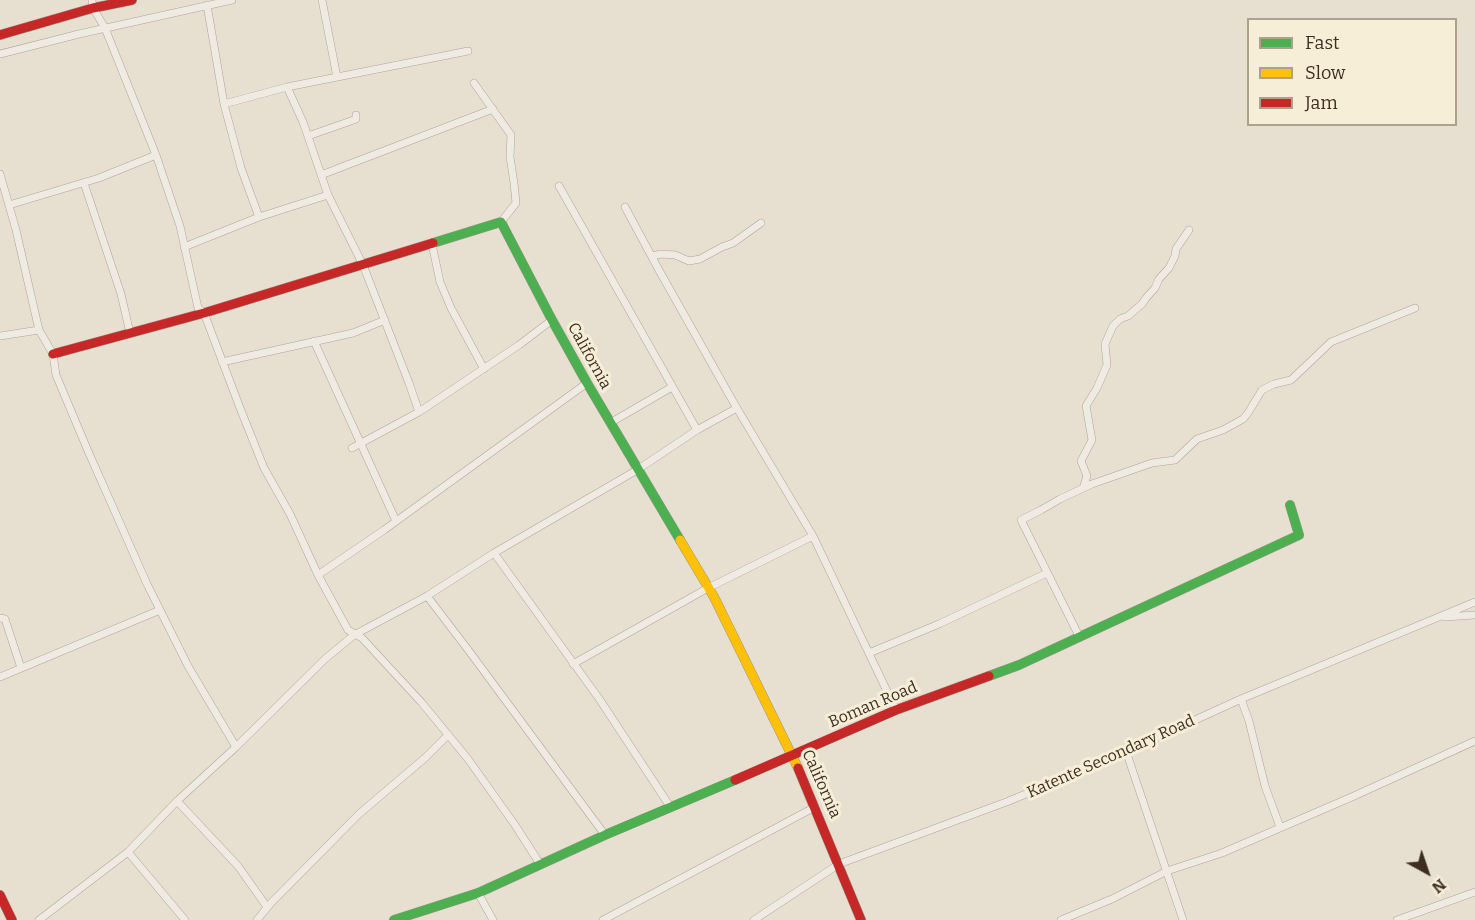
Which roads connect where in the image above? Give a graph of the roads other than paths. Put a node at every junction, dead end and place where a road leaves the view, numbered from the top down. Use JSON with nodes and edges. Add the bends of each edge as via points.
{"nodes":[{"id":1,"x":132,"y":0,"type":"edge"},
{"id":2,"x":232,"y":0,"type":"edge"},
{"id":3,"x":322,"y":0,"type":"edge"},
{"id":4,"x":93,"y":4,"type":"edge"},
{"id":5,"x":207,"y":5,"type":"junction"},
{"id":6,"x":105,"y":28,"type":"junction"},
{"id":7,"x":0,"y":35,"type":"edge"},
{"id":8,"x":468,"y":51,"type":"dead end"},
{"id":9,"x":0,"y":54,"type":"edge"},
{"id":10,"x":337,"y":77,"type":"junction"},
{"id":11,"x":474,"y":83,"type":"dead end"},
{"id":12,"x":287,"y":87,"type":"junction"},
{"id":13,"x":224,"y":104,"type":"junction"},
{"id":14,"x":493,"y":109,"type":"junction"},
{"id":15,"x":356,"y":115,"type":"dead end"},
{"id":16,"x":308,"y":136,"type":"junction"},
{"id":17,"x":156,"y":155,"type":"junction"},
{"id":18,"x":0,"y":174,"type":"edge"},
{"id":19,"x":321,"y":175,"type":"junction"},
{"id":20,"x":84,"y":183,"type":"junction"},
{"id":21,"x":559,"y":186,"type":"dead end"},
{"id":22,"x":328,"y":195,"type":"junction"},
{"id":23,"x":9,"y":205,"type":"junction"},
{"id":24,"x":625,"y":207,"type":"dead end"},
{"id":25,"x":259,"y":217,"type":"junction"},
{"id":26,"x":501,"y":222,"type":"junction"},
{"id":27,"x":761,"y":223,"type":"dead end"},
{"id":28,"x":1189,"y":230,"type":"dead end"},
{"id":29,"x":432,"y":244,"type":"junction"},
{"id":30,"x":184,"y":247,"type":"junction"},
{"id":31,"x":652,"y":256,"type":"junction"},
{"id":32,"x":363,"y":265,"type":"junction"},
{"id":33,"x":1415,"y":308,"type":"dead end"},
{"id":34,"x":204,"y":313,"type":"junction"},
{"id":35,"x":385,"y":320,"type":"junction"},
{"id":36,"x":552,"y":321,"type":"junction"},
{"id":37,"x":39,"y":330,"type":"junction"},
{"id":38,"x":130,"y":333,"type":"junction"},
{"id":39,"x":0,"y":336,"type":"edge"},
{"id":40,"x":314,"y":341,"type":"junction"},
{"id":41,"x":53,"y":354,"type":"junction"},
{"id":42,"x":222,"y":362,"type":"junction"},
{"id":43,"x":483,"y":369,"type":"junction"},
{"id":44,"x":587,"y":383,"type":"junction"},
{"id":45,"x":672,"y":387,"type":"junction"},
{"id":46,"x":737,"y":408,"type":"junction"},
{"id":47,"x":419,"y":412,"type":"junction"},
{"id":48,"x":610,"y":423,"type":"junction"},
{"id":49,"x":697,"y":430,"type":"junction"},
{"id":50,"x":362,"y":443,"type":"junction"},
{"id":51,"x":352,"y":448,"type":"dead end"},
{"id":52,"x":637,"y":470,"type":"junction"},
{"id":53,"x":1083,"y":488,"type":"junction"},
{"id":54,"x":1290,"y":505,"type":"dead end"},
{"id":55,"x":396,"y":521,"type":"junction"},
{"id":56,"x":813,"y":536,"type":"junction"},
{"id":57,"x":494,"y":553,"type":"junction"},
{"id":58,"x":1047,"y":573,"type":"junction"},
{"id":59,"x":318,"y":575,"type":"junction"},
{"id":60,"x":708,"y":588,"type":"junction"},
{"id":61,"x":426,"y":596,"type":"junction"},
{"id":62,"x":1475,"y":602,"type":"edge"},
{"id":63,"x":160,"y":610,"type":"junction"},
{"id":64,"x":1475,"y":615,"type":"edge"},
{"id":65,"x":0,"y":618,"type":"edge"},
{"id":66,"x":1438,"y":618,"type":"junction"},
{"id":67,"x":354,"y":635,"type":"junction"},
{"id":68,"x":1078,"y":636,"type":"junction"},
{"id":69,"x":869,"y":653,"type":"junction"},
{"id":70,"x":573,"y":664,"type":"junction"},
{"id":71,"x":21,"y":668,"type":"junction"},
{"id":72,"x":0,"y":677,"type":"edge"},
{"id":73,"x":1241,"y":699,"type":"junction"},
{"id":74,"x":896,"y":710,"type":"junction"},
{"id":75,"x":448,"y":735,"type":"junction"},
{"id":76,"x":1475,"y":741,"type":"edge"},
{"id":77,"x":236,"y":747,"type":"junction"},
{"id":78,"x":1126,"y":751,"type":"junction"},
{"id":79,"x":793,"y":755,"type":"junction"},
{"id":80,"x":177,"y":801,"type":"junction"},
{"id":81,"x":815,"y":807,"type":"junction"},
{"id":82,"x":671,"y":808,"type":"junction"},
{"id":83,"x":1280,"y":827,"type":"junction"},
{"id":84,"x":605,"y":836,"type":"junction"},
{"id":85,"x":128,"y":852,"type":"junction"},
{"id":86,"x":540,"y":864,"type":"junction"},
{"id":87,"x":839,"y":864,"type":"junction"},
{"id":88,"x":1167,"y":872,"type":"junction"},
{"id":89,"x":1475,"y":892,"type":"edge"},
{"id":90,"x":478,"y":893,"type":"junction"},
{"id":91,"x":0,"y":895,"type":"edge"},
{"id":92,"x":267,"y":907,"type":"junction"},
{"id":93,"x":12,"y":920,"type":"edge"},
{"id":94,"x":39,"y":920,"type":"edge"},
{"id":95,"x":185,"y":920,"type":"edge"},
{"id":96,"x":257,"y":920,"type":"edge"},
{"id":97,"x":394,"y":920,"type":"edge"},
{"id":98,"x":493,"y":920,"type":"edge"},
{"id":99,"x":603,"y":920,"type":"edge"},
{"id":100,"x":754,"y":920,"type":"edge"},
{"id":101,"x":861,"y":920,"type":"edge"},
{"id":102,"x":1061,"y":920,"type":"edge"},
{"id":103,"x":1183,"y":920,"type":"edge"},
{"id":104,"x":1396,"y":920,"type":"edge"}],
"edges":[{"from":1,"to":4,"type":"main road"},
{"from":2,"to":5,"type":"street"},
{"from":3,"to":10,"type":"street"},
{"from":4,"to":6,"type":"street"},
{"from":4,"to":7,"type":"main road"},
{"from":5,"to":6,"type":"street"},
{"from":5,"to":13,"type":"street"},
{"from":6,"to":9,"type":"street"},
{"from":6,"to":17,"type":"street"},
{"from":8,"to":10,"type":"street"},
{"from":10,"to":12,"type":"street"},
{"from":11,"to":14,"type":"street"},
{"from":12,"to":13,"type":"street"},
{"from":12,"to":16,"type":"street"},
{"from":13,"to":25,"type":"street"},
{"from":14,"to":19,"type":"street"},
{"from":14,"to":26,"type":"street","via":[[511,135],[516,203]]},
{"from":15,"to":16,"type":"street","via":[[348,122]]},
{"from":16,"to":19,"type":"street"},
{"from":17,"to":20,"type":"street"},
{"from":17,"to":30,"type":"street"},
{"from":18,"to":23,"type":"street"},
{"from":19,"to":22,"type":"street"},
{"from":20,"to":23,"type":"street"},
{"from":20,"to":38,"type":"street"},
{"from":21,"to":45,"type":"street"},
{"from":22,"to":25,"type":"street"},
{"from":22,"to":32,"type":"street"},
{"from":23,"to":37,"type":"street"},
{"from":24,"to":31,"type":"street"},
{"from":25,"to":30,"type":"street"},
{"from":26,"to":29,"type":"main road"},
{"from":26,"to":36,"type":"main road","name":"California"},
{"from":27,"to":31,"type":"street","via":[[700,259]]},
{"from":28,"to":53,"type":"street","via":[[1155,288],[1128,316],[1120,318],[1105,344],[1107,366],[1086,406],[1092,440],[1081,460],[1087,476]]},
{"from":29,"to":32,"type":"main road"},
{"from":29,"to":43,"type":"street","via":[[440,282]]},
{"from":30,"to":34,"type":"street","via":[[198,308]]},
{"from":31,"to":46,"type":"street"},
{"from":32,"to":34,"type":"main road"},
{"from":32,"to":35,"type":"street"},
{"from":33,"to":53,"type":"street","via":[[1331,342],[1291,380],[1262,390],[1243,418],[1197,439],[1175,460]]},
{"from":34,"to":38,"type":"main road"},
{"from":34,"to":42,"type":"street"},
{"from":35,"to":40,"type":"street","via":[[353,333]]},
{"from":35,"to":47,"type":"street"},
{"from":36,"to":43,"type":"street"},
{"from":36,"to":44,"type":"main road","name":"California"},
{"from":37,"to":39,"type":"street"},
{"from":37,"to":41,"type":"street"},
{"from":38,"to":41,"type":"main road"},
{"from":40,"to":42,"type":"street"},
{"from":40,"to":50,"type":"street"},
{"from":41,"to":63,"type":"street","via":[[56,375]]},
{"from":42,"to":59,"type":"street","via":[[264,468]]},
{"from":43,"to":47,"type":"street"},
{"from":44,"to":48,"type":"main road","name":"California"},
{"from":44,"to":55,"type":"street"},
{"from":45,"to":48,"type":"street"},
{"from":45,"to":49,"type":"street"},
{"from":46,"to":49,"type":"street"},
{"from":46,"to":56,"type":"street"},
{"from":47,"to":50,"type":"street"},
{"from":48,"to":52,"type":"main road","name":"California"},
{"from":49,"to":52,"type":"street"},
{"from":50,"to":51,"type":"street"},
{"from":50,"to":55,"type":"street"},
{"from":52,"to":57,"type":"street"},
{"from":52,"to":60,"type":"main road","name":"California"},
{"from":53,"to":58,"type":"street","via":[[1021,519]]},
{"from":54,"to":68,"type":"main road","name":"Boman Road","via":[[1299,535]]},
{"from":55,"to":59,"type":"street"},
{"from":56,"to":60,"type":"street"},
{"from":56,"to":69,"type":"street"},
{"from":57,"to":61,"type":"street"},
{"from":57,"to":70,"type":"street"},
{"from":58,"to":68,"type":"street"},
{"from":58,"to":69,"type":"street"},
{"from":59,"to":67,"type":"street"},
{"from":60,"to":70,"type":"street"},
{"from":60,"to":79,"type":"main road","name":"California"},
{"from":61,"to":67,"type":"street"},
{"from":61,"to":84,"type":"street"},
{"from":62,"to":66,"type":"street","name":"Katente Secondary Road"},
{"from":63,"to":71,"type":"street"},
{"from":63,"to":77,"type":"street"},
{"from":64,"to":66,"type":"street"},
{"from":65,"to":71,"type":"street","via":[[5,619]]},
{"from":66,"to":73,"type":"street","name":"Katente Secondary Road"},
{"from":67,"to":75,"type":"street","via":[[362,638]]},
{"from":67,"to":77,"type":"street"},
{"from":68,"to":74,"type":"main road","name":"Boman Road","via":[[1019,665]]},
{"from":69,"to":74,"type":"street"},
{"from":70,"to":82,"type":"street"},
{"from":71,"to":72,"type":"street"},
{"from":73,"to":78,"type":"street","name":"Katente Secondary Road"},
{"from":73,"to":83,"type":"street"},
{"from":74,"to":79,"type":"main road","name":"Boman Road"},
{"from":75,"to":86,"type":"street"},
{"from":75,"to":92,"type":"street","via":[[359,814]]},
{"from":76,"to":83,"type":"street"},
{"from":77,"to":80,"type":"street"},
{"from":78,"to":87,"type":"street","name":"Katente Secondary Road","via":[[1009,801]]},
{"from":78,"to":88,"type":"street"},
{"from":79,"to":81,"type":"main road","name":"California"},
{"from":79,"to":82,"type":"main road","name":"Boman Road"},
{"from":80,"to":85,"type":"street"},
{"from":80,"to":92,"type":"street","via":[[238,866]]},
{"from":81,"to":87,"type":"main road","name":"California"},
{"from":81,"to":99,"type":"street"},
{"from":82,"to":84,"type":"main road","name":"Boman Road"},
{"from":83,"to":88,"type":"street"},
{"from":84,"to":86,"type":"main road","name":"Boman Road"},
{"from":85,"to":94,"type":"street"},
{"from":85,"to":95,"type":"street"},
{"from":86,"to":90,"type":"main road","name":"Boman Road"},
{"from":87,"to":100,"type":"street","name":"Katente Secondary Road"},
{"from":87,"to":101,"type":"main road","name":"California"},
{"from":88,"to":102,"type":"street"},
{"from":88,"to":103,"type":"street"},
{"from":89,"to":104,"type":"street"},
{"from":90,"to":97,"type":"main road","name":"Boman Road"},
{"from":90,"to":98,"type":"street"},
{"from":91,"to":93,"type":"main road"},
{"from":92,"to":96,"type":"street"}]}
